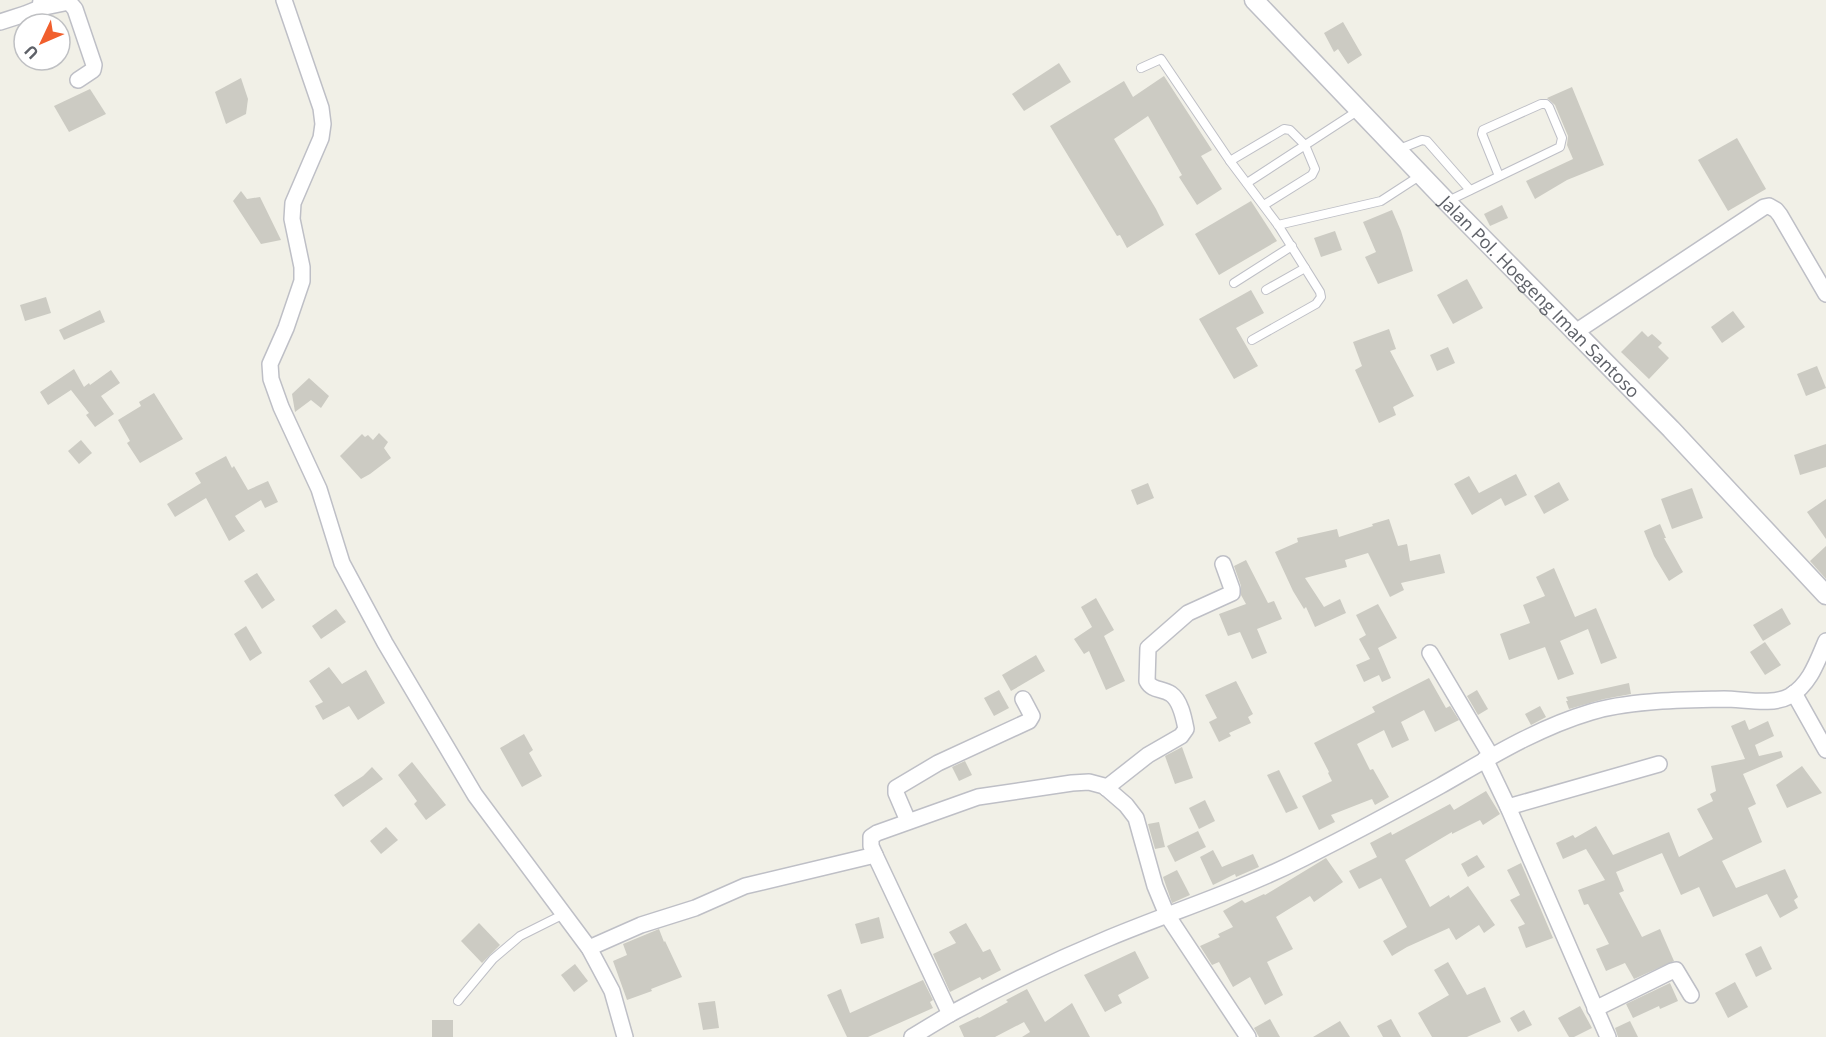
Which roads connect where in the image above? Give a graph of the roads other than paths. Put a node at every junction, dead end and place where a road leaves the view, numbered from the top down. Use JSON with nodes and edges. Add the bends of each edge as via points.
{"nodes":[{"id":1,"x":284,"y":0,"type":"edge"},
{"id":2,"x":1254,"y":0,"type":"edge"},
{"id":3,"x":41,"y":4,"type":"edge"},
{"id":4,"x":0,"y":22,"type":"edge"},
{"id":5,"x":1141,"y":68,"type":"dead end"},
{"id":6,"x":78,"y":80,"type":"dead end"},
{"id":7,"x":1359,"y":110,"type":"junction"},
{"id":8,"x":1305,"y":145,"type":"junction"},
{"id":9,"x":1397,"y":150,"type":"junction"},
{"id":10,"x":1230,"y":161,"type":"junction"},
{"id":11,"x":1421,"y":175,"type":"junction"},
{"id":12,"x":1499,"y":176,"type":"junction"},
{"id":13,"x":1247,"y":183,"type":"junction"},
{"id":14,"x":1470,"y":190,"type":"junction"},
{"id":15,"x":1447,"y":202,"type":"junction"},
{"id":16,"x":1264,"y":205,"type":"junction"},
{"id":17,"x":1278,"y":225,"type":"junction"},
{"id":18,"x":1292,"y":246,"type":"junction"},
{"id":19,"x":1305,"y":267,"type":"junction"},
{"id":20,"x":1234,"y":283,"type":"dead end"},
{"id":21,"x":1266,"y":290,"type":"dead end"},
{"id":22,"x":1826,"y":294,"type":"edge"},
{"id":23,"x":1574,"y":333,"type":"junction"},
{"id":24,"x":1252,"y":340,"type":"dead end"},
{"id":25,"x":1223,"y":564,"type":"dead end"},
{"id":26,"x":1826,"y":595,"type":"edge"},
{"id":27,"x":1826,"y":641,"type":"edge"},
{"id":28,"x":1430,"y":653,"type":"dead end"},
{"id":29,"x":1794,"y":693,"type":"junction"},
{"id":30,"x":1023,"y":699,"type":"dead end"},
{"id":31,"x":1826,"y":750,"type":"edge"},
{"id":32,"x":1488,"y":758,"type":"junction"},
{"id":33,"x":1659,"y":764,"type":"dead end"},
{"id":34,"x":1106,"y":788,"type":"junction"},
{"id":35,"x":1508,"y":807,"type":"junction"},
{"id":36,"x":908,"y":821,"type":"junction"},
{"id":37,"x":875,"y":855,"type":"junction"},
{"id":38,"x":564,"y":914,"type":"junction"},
{"id":39,"x":1167,"y":915,"type":"junction"},
{"id":40,"x":589,"y":948,"type":"junction"},
{"id":41,"x":1691,"y":995,"type":"dead end"},
{"id":42,"x":458,"y":1001,"type":"dead end"},
{"id":43,"x":1596,"y":1009,"type":"junction"},
{"id":44,"x":950,"y":1014,"type":"junction"},
{"id":45,"x":625,"y":1037,"type":"edge"},
{"id":46,"x":912,"y":1037,"type":"edge"},
{"id":47,"x":1248,"y":1037,"type":"edge"},
{"id":48,"x":1608,"y":1037,"type":"edge"}],
"edges":[{"from":1,"to":38,"type":"street","via":[[323,124],[321,138],[293,203],[302,281],[270,364],[271,379],[319,489],[342,562],[385,643],[475,795]]},
{"from":2,"to":7,"type":"street","name":"Jalan Pol. Hoegeng Iman Santoso"},
{"from":3,"to":4,"type":"street"},
{"from":3,"to":6,"type":"street","via":[[69,2],[75,9],[94,64],[93,70]]},
{"from":5,"to":10,"type":"lane","via":[[1161,60]]},
{"from":7,"to":8,"type":"lane"},
{"from":7,"to":9,"type":"street","name":"Jalan Pol. Hoegeng Iman Santoso"},
{"from":8,"to":10,"type":"lane","via":[[1284,129]]},
{"from":8,"to":13,"type":"lane"},
{"from":8,"to":16,"type":"lane","via":[[1315,172]]},
{"from":9,"to":11,"type":"street","name":"Jalan Pol. Hoegeng Iman Santoso"},
{"from":9,"to":14,"type":"lane","via":[[1427,141]]},
{"from":10,"to":13,"type":"lane"},
{"from":11,"to":15,"type":"street","name":"Jalan Pol. Hoegeng Iman Santoso"},
{"from":11,"to":17,"type":"lane","via":[[1382,201]]},
{"from":12,"to":12,"type":"lane","via":[[1560,147],[1562,138],[1546,104],[1483,129]]},
{"from":12,"to":14,"type":"lane"},
{"from":13,"to":16,"type":"lane"},
{"from":14,"to":15,"type":"lane"},
{"from":15,"to":23,"type":"street","name":"Jalan Pol. Hoegeng Iman Santoso"},
{"from":16,"to":17,"type":"lane"},
{"from":17,"to":18,"type":"lane"},
{"from":18,"to":19,"type":"lane"},
{"from":18,"to":20,"type":"lane"},
{"from":19,"to":21,"type":"lane"},
{"from":19,"to":24,"type":"lane","via":[[1320,292],[1316,304]]},
{"from":22,"to":23,"type":"street","via":[[1780,215],[1769,206]]},
{"from":23,"to":26,"type":"street","name":"Jalan Pol. Hoegeng Iman Santoso","via":[[1671,429]]},
{"from":25,"to":34,"type":"street","via":[[1232,593],[1193,609],[1148,648],[1147,681],[1152,688],[1175,698],[1185,722],[1184,733]]},
{"from":27,"to":29,"type":"street","via":[[1808,680]]},
{"from":28,"to":32,"type":"street"},
{"from":29,"to":31,"type":"street"},
{"from":29,"to":32,"type":"street","via":[[1770,701],[1692,700],[1594,711],[1533,734]]},
{"from":30,"to":36,"type":"street","via":[[1032,716],[1029,721],[938,763],[896,789]]},
{"from":32,"to":35,"type":"street"},
{"from":32,"to":39,"type":"street","via":[[1304,859]]},
{"from":33,"to":35,"type":"street"},
{"from":34,"to":36,"type":"street","via":[[1089,782],[1072,783],[978,797]]},
{"from":34,"to":39,"type":"street","via":[[1136,818]]},
{"from":35,"to":43,"type":"street"},
{"from":36,"to":37,"type":"street","via":[[872,837]]},
{"from":37,"to":40,"type":"street","via":[[745,886]]},
{"from":37,"to":44,"type":"street"},
{"from":38,"to":40,"type":"street"},
{"from":38,"to":42,"type":"lane","via":[[520,936],[494,958]]},
{"from":39,"to":44,"type":"street","via":[[1107,938]]},
{"from":39,"to":47,"type":"street"},
{"from":40,"to":45,"type":"street","via":[[612,991]]},
{"from":41,"to":43,"type":"street","via":[[1676,970]]},
{"from":43,"to":48,"type":"street"},
{"from":44,"to":46,"type":"street"}]}
